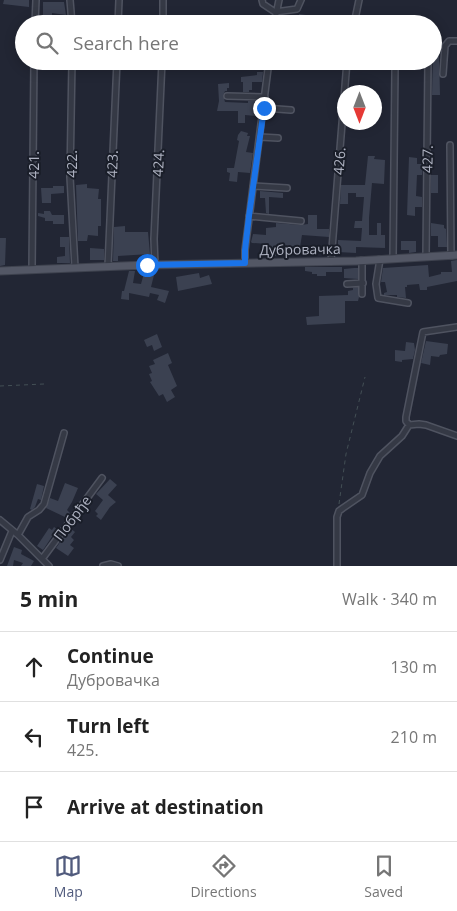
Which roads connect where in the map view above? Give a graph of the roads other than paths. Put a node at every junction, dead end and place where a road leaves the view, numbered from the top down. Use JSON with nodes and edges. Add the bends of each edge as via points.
{"nodes":[{"id":1,"x":36,"y":0,"type":"edge"},
{"id":2,"x":70,"y":0,"type":"edge"},
{"id":3,"x":119,"y":0,"type":"edge"},
{"id":4,"x":163,"y":0,"type":"edge"},
{"id":5,"x":262,"y":0,"type":"edge"},
{"id":6,"x":279,"y":0,"type":"edge"},
{"id":7,"x":301,"y":0,"type":"edge"},
{"id":8,"x":359,"y":0,"type":"edge"},
{"id":9,"x":275,"y":12,"type":"junction"},
{"id":10,"x":35,"y":15,"type":"edge"},
{"id":11,"x":71,"y":15,"type":"edge"},
{"id":12,"x":118,"y":15,"type":"edge"},
{"id":13,"x":162,"y":15,"type":"edge"},
{"id":14,"x":275,"y":15,"type":"edge"},
{"id":15,"x":356,"y":15,"type":"edge"},
{"id":16,"x":457,"y":40,"type":"edge"},
{"id":17,"x":34,"y":70,"type":"edge"},
{"id":18,"x":72,"y":70,"type":"edge"},
{"id":19,"x":116,"y":70,"type":"edge"},
{"id":20,"x":162,"y":70,"type":"edge"},
{"id":21,"x":268,"y":70,"type":"edge"},
{"id":22,"x":346,"y":70,"type":"edge"},
{"id":23,"x":395,"y":70,"type":"edge"},
{"id":24,"x":428,"y":70,"type":"edge"},
{"id":25,"x":443,"y":74,"type":"dead end"},
{"id":26,"x":227,"y":96,"type":"dead end"},
{"id":27,"x":265,"y":96,"type":"junction"},
{"id":28,"x":264,"y":108,"type":"junction"},
{"id":29,"x":291,"y":110,"type":"dead end"},
{"id":30,"x":260,"y":137,"type":"junction"},
{"id":31,"x":278,"y":138,"type":"dead end"},
{"id":32,"x":450,"y":145,"type":"dead end"},
{"id":33,"x":253,"y":186,"type":"junction"},
{"id":34,"x":287,"y":188,"type":"dead end"},
{"id":35,"x":249,"y":216,"type":"junction"},
{"id":36,"x":301,"y":221,"type":"dead end"},
{"id":37,"x":454,"y":255,"type":"edge"},
{"id":38,"x":426,"y":257,"type":"junction"},
{"id":39,"x":393,"y":258,"type":"junction"},
{"id":40,"x":380,"y":259,"type":"junction"},
{"id":41,"x":362,"y":260,"type":"junction"},
{"id":42,"x":332,"y":261,"type":"junction"},
{"id":43,"x":245,"y":263,"type":"junction"},
{"id":44,"x":155,"y":265,"type":"junction"},
{"id":45,"x":108,"y":266,"type":"junction"},
{"id":46,"x":75,"y":267,"type":"junction"},
{"id":47,"x":32,"y":269,"type":"junction"},
{"id":48,"x":0,"y":271,"type":"edge"},
{"id":49,"x":363,"y":283,"type":"junction"},
{"id":50,"x":347,"y":284,"type":"dead end"},
{"id":51,"x":362,"y":294,"type":"dead end"},
{"id":52,"x":408,"y":304,"type":"dead end"},
{"id":53,"x":457,"y":327,"type":"edge"},
{"id":54,"x":409,"y":426,"type":"junction"},
{"id":55,"x":64,"y":432,"type":"dead end"},
{"id":56,"x":457,"y":436,"type":"edge"},
{"id":57,"x":102,"y":478,"type":"dead end"},
{"id":58,"x":0,"y":520,"type":"edge"},
{"id":59,"x":12,"y":531,"type":"junction"},
{"id":60,"x":18,"y":535,"type":"junction"},
{"id":61,"x":42,"y":559,"type":"junction"},
{"id":62,"x":0,"y":560,"type":"edge"},
{"id":63,"x":49,"y":566,"type":"edge"},
{"id":64,"x":103,"y":566,"type":"edge"},
{"id":65,"x":118,"y":566,"type":"edge"},
{"id":66,"x":337,"y":566,"type":"edge"}],
"edges":[{"from":1,"to":10,"type":"street"},
{"from":2,"to":11,"type":"street"},
{"from":3,"to":12,"type":"street"},
{"from":4,"to":13,"type":"street"},
{"from":5,"to":9,"type":"street"},
{"from":6,"to":9,"type":"street"},
{"from":7,"to":9,"type":"street","via":[[297,9]]},
{"from":8,"to":15,"type":"street"},
{"from":9,"to":14,"type":"street"},
{"from":16,"to":25,"type":"street","via":[[449,41],[445,46]]},
{"from":17,"to":47,"type":"street","name":"421."},
{"from":18,"to":46,"type":"street","name":"422.","via":[[70,177]]},
{"from":19,"to":45,"type":"street","name":"423."},
{"from":20,"to":44,"type":"street","name":"424."},
{"from":21,"to":27,"type":"street"},
{"from":22,"to":42,"type":"street","name":"426."},
{"from":23,"to":39,"type":"street"},
{"from":24,"to":38,"type":"street","name":"427."},
{"from":26,"to":27,"type":"street"},
{"from":27,"to":28,"type":"street"},
{"from":28,"to":29,"type":"street"},
{"from":28,"to":30,"type":"street"},
{"from":30,"to":31,"type":"street"},
{"from":30,"to":33,"type":"street"},
{"from":32,"to":37,"type":"street","name":"Дубровачка"},
{"from":33,"to":34,"type":"street"},
{"from":33,"to":35,"type":"street"},
{"from":35,"to":36,"type":"street"},
{"from":35,"to":43,"type":"street"},
{"from":37,"to":38,"type":"main road","name":"Дубровачка"},
{"from":38,"to":39,"type":"main road","name":"Дубровачка"},
{"from":39,"to":40,"type":"main road","name":"Дубровачка"},
{"from":40,"to":41,"type":"main road","name":"Дубровачка"},
{"from":40,"to":52,"type":"street","via":[[376,284],[378,298]]},
{"from":41,"to":42,"type":"main road","name":"Дубровачка"},
{"from":41,"to":49,"type":"street"},
{"from":42,"to":43,"type":"main road","name":"Дубровачка"},
{"from":43,"to":44,"type":"main road","name":"Дубровачка"},
{"from":44,"to":45,"type":"main road","name":"Дубровачка"},
{"from":45,"to":46,"type":"main road","name":"Дубровачка"},
{"from":46,"to":47,"type":"main road","name":"Дубровачка"},
{"from":47,"to":48,"type":"main road","name":"Дубровачка"},
{"from":49,"to":50,"type":"street"},
{"from":49,"to":51,"type":"street"},
{"from":53,"to":54,"type":"street","via":[[423,332],[406,417]]},
{"from":54,"to":56,"type":"street","via":[[426,425]]},
{"from":54,"to":66,"type":"street","via":[[380,456],[362,496],[343,508],[337,517]]},
{"from":55,"to":60,"type":"street","via":[[44,504],[28,517]]},
{"from":57,"to":61,"type":"street","name":"Побрђе"},
{"from":58,"to":59,"type":"street"},
{"from":59,"to":60,"type":"street"},
{"from":59,"to":62,"type":"street"},
{"from":60,"to":61,"type":"street"},
{"from":61,"to":63,"type":"street"},
{"from":64,"to":65,"type":"street"}]}
